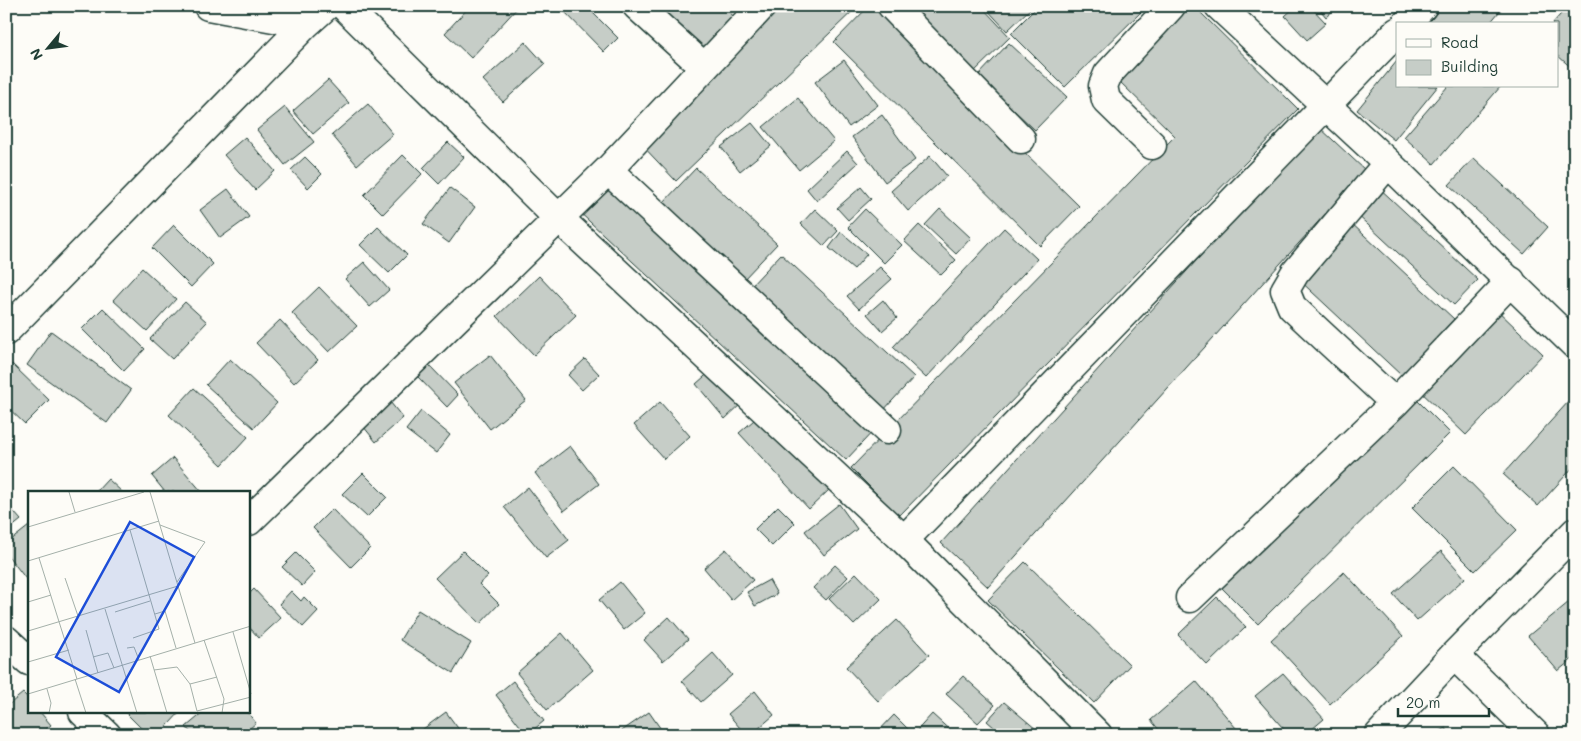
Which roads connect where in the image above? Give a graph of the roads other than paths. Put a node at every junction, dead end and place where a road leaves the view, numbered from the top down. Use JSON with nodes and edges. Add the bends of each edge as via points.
{"nodes":[{"id":1,"x":208,"y":6,"type":"edge"},
{"id":2,"x":326,"y":6,"type":"edge"},
{"id":3,"x":344,"y":6,"type":"edge"},
{"id":4,"x":636,"y":6,"type":"edge"},
{"id":5,"x":762,"y":6,"type":"edge"},
{"id":6,"x":892,"y":6,"type":"edge"},
{"id":7,"x":1172,"y":6,"type":"edge"},
{"id":8,"x":1219,"y":6,"type":"edge"},
{"id":9,"x":1422,"y":6,"type":"edge"},
{"id":10,"x":1408,"y":22,"type":"edge"},
{"id":11,"x":306,"y":24,"type":"junction"},
{"id":12,"x":1396,"y":33,"type":"edge"},
{"id":13,"x":704,"y":67,"type":"junction"},
{"id":14,"x":1327,"y":105,"type":"junction"},
{"id":15,"x":1021,"y":139,"type":"dead end"},
{"id":16,"x":1152,"y":145,"type":"dead end"},
{"id":17,"x":1388,"y":163,"type":"junction"},
{"id":18,"x":608,"y":170,"type":"junction"},
{"id":19,"x":558,"y":218,"type":"junction"},
{"id":20,"x":1511,"y":281,"type":"junction"},
{"id":21,"x":6,"y":331,"type":"edge"},
{"id":22,"x":1575,"y":345,"type":"edge"},
{"id":23,"x":1395,"y":403,"type":"junction"},
{"id":24,"x":887,"y":430,"type":"dead end"},
{"id":25,"x":250,"y":520,"type":"edge"},
{"id":26,"x":1575,"y":532,"type":"edge"},
{"id":27,"x":904,"y":540,"type":"junction"},
{"id":28,"x":1190,"y":598,"type":"dead end"},
{"id":29,"x":6,"y":640,"type":"edge"},
{"id":30,"x":1454,"y":654,"type":"junction"},
{"id":31,"x":28,"y":660,"type":"edge"},
{"id":32,"x":86,"y":714,"type":"edge"},
{"id":33,"x":107,"y":735,"type":"edge"},
{"id":34,"x":1098,"y":735,"type":"edge"},
{"id":35,"x":1379,"y":735,"type":"edge"},
{"id":36,"x":1536,"y":735,"type":"edge"}],
"edges":[{"from":1,"to":11,"type":"street"},
{"from":2,"to":11,"type":"street"},
{"from":3,"to":19,"type":"street"},
{"from":4,"to":13,"type":"street"},
{"from":5,"to":13,"type":"street"},
{"from":6,"to":15,"type":"street"},
{"from":7,"to":16,"type":"street","via":[[1108,74],[1104,86],[1106,100]]},
{"from":8,"to":14,"type":"street"},
{"from":9,"to":10,"type":"street"},
{"from":11,"to":21,"type":"street"},
{"from":12,"to":14,"type":"street"},
{"from":13,"to":18,"type":"street"},
{"from":14,"to":17,"type":"street"},
{"from":14,"to":27,"type":"street"},
{"from":17,"to":20,"type":"street"},
{"from":17,"to":23,"type":"street","via":[[1295,273],[1285,290],[1292,308]]},
{"from":18,"to":19,"type":"street"},
{"from":18,"to":24,"type":"street"},
{"from":19,"to":25,"type":"street"},
{"from":19,"to":27,"type":"street"},
{"from":20,"to":22,"type":"street"},
{"from":20,"to":23,"type":"street"},
{"from":23,"to":28,"type":"street"},
{"from":26,"to":30,"type":"street"},
{"from":27,"to":34,"type":"street"},
{"from":29,"to":31,"type":"street"},
{"from":30,"to":35,"type":"street"},
{"from":30,"to":36,"type":"street"},
{"from":32,"to":33,"type":"street"}]}
